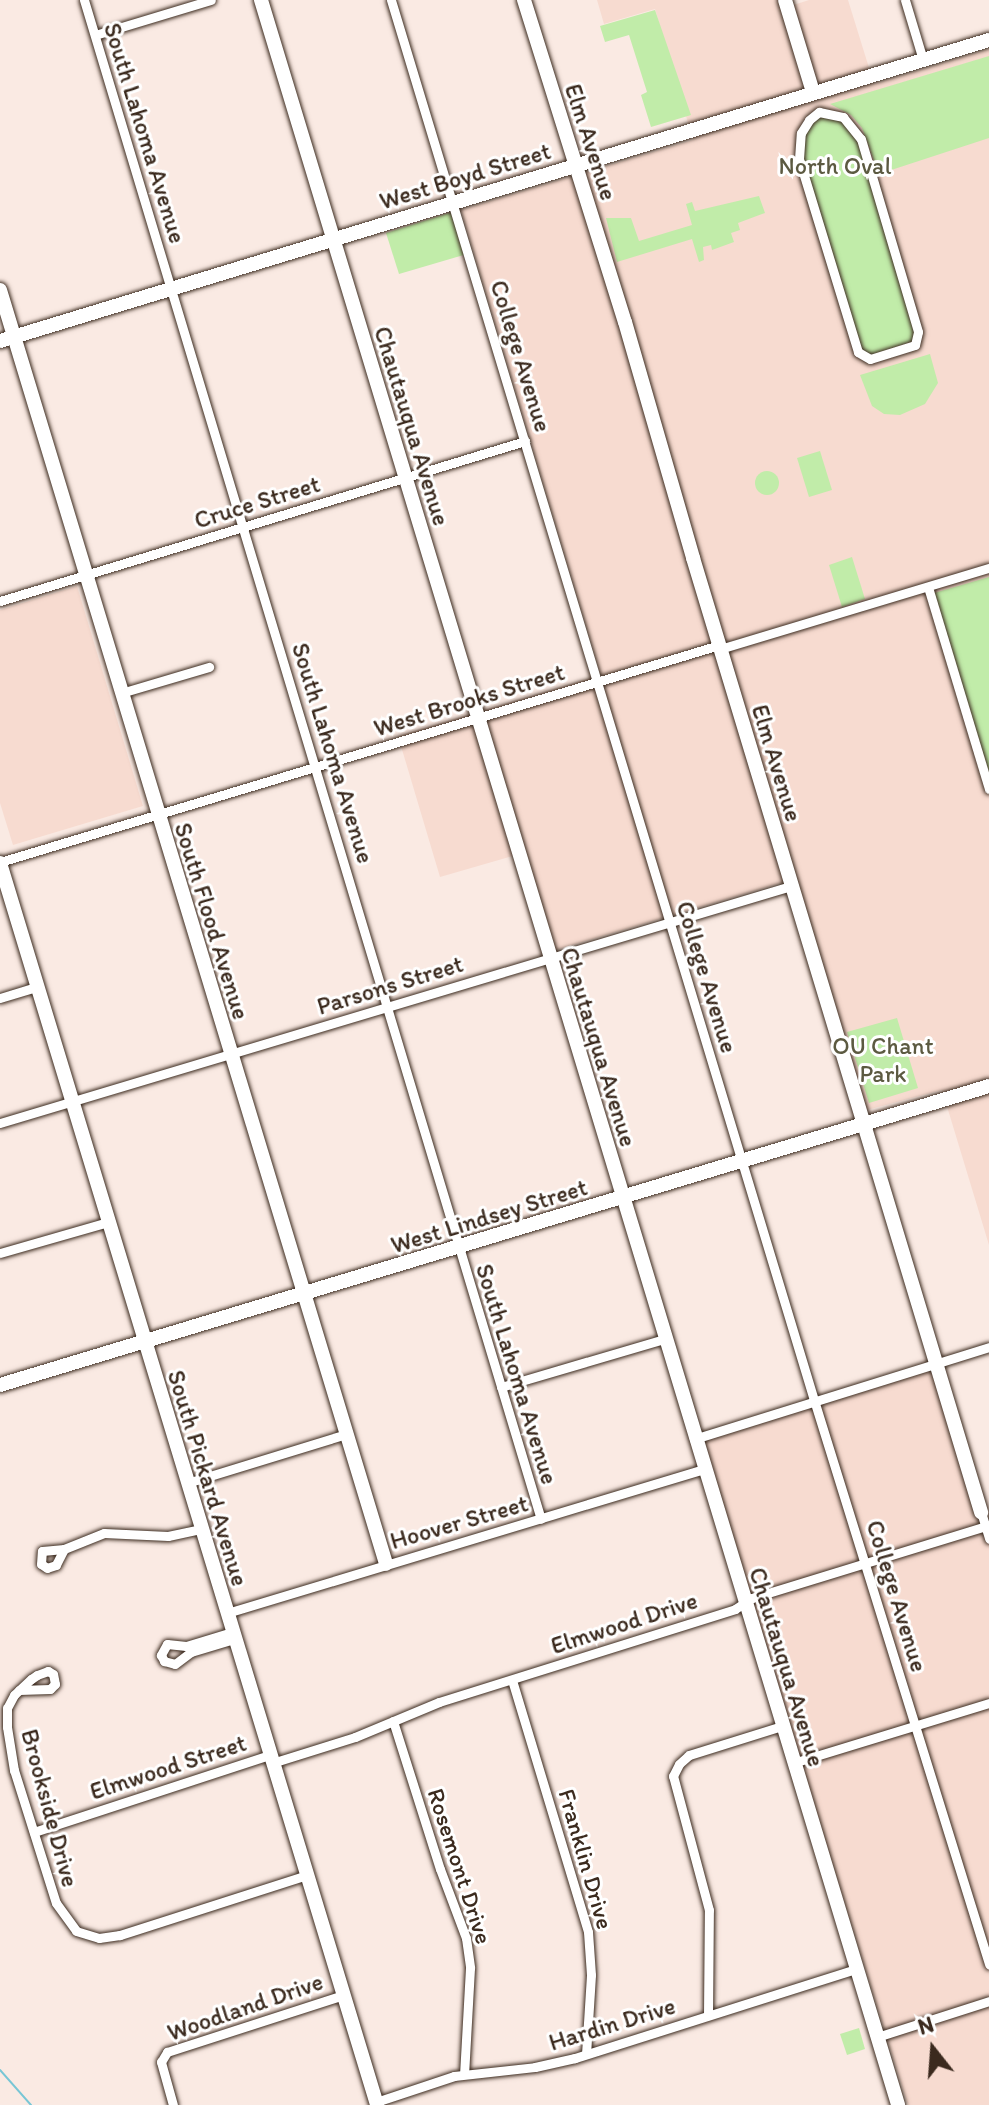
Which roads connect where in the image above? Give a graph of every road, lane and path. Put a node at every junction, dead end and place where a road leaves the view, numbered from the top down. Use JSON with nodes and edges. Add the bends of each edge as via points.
{"nodes":[{"id":1,"x":84,"y":0,"type":"edge"},
{"id":2,"x":211,"y":0,"type":"edge"},
{"id":3,"x":261,"y":0,"type":"edge"},
{"id":4,"x":391,"y":0,"type":"edge"},
{"id":5,"x":524,"y":0,"type":"edge"},
{"id":6,"x":785,"y":0,"type":"edge"},
{"id":7,"x":905,"y":0,"type":"edge"},
{"id":8,"x":95,"y":35,"type":"junction"},
{"id":9,"x":989,"y":40,"type":"edge"},
{"id":10,"x":923,"y":60,"type":"junction"},
{"id":11,"x":813,"y":92,"type":"junction"},
{"id":12,"x":819,"y":112,"type":"junction"},
{"id":13,"x":573,"y":165,"type":"junction"},
{"id":14,"x":453,"y":204,"type":"junction"},
{"id":15,"x":333,"y":239,"type":"junction"},
{"id":16,"x":171,"y":288,"type":"junction"},
{"id":17,"x":0,"y":290,"type":"edge"},
{"id":18,"x":7,"y":339,"type":"edge"},
{"id":19,"x":525,"y":441,"type":"junction"},
{"id":20,"x":405,"y":478,"type":"junction"},
{"id":21,"x":244,"y":527,"type":"junction"},
{"id":22,"x":989,"y":568,"type":"edge"},
{"id":23,"x":85,"y":575,"type":"junction"},
{"id":24,"x":928,"y":587,"type":"junction"},
{"id":25,"x":0,"y":601,"type":"edge"},
{"id":26,"x":720,"y":647,"type":"junction"},
{"id":27,"x":209,"y":667,"type":"dead end"},
{"id":28,"x":598,"y":681,"type":"junction"},
{"id":29,"x":121,"y":693,"type":"junction"},
{"id":30,"x":477,"y":718,"type":"junction"},
{"id":31,"x":315,"y":767,"type":"junction"},
{"id":32,"x":989,"y":789,"type":"edge"},
{"id":33,"x":157,"y":815,"type":"junction"},
{"id":34,"x":0,"y":863,"type":"edge"},
{"id":35,"x":791,"y":886,"type":"junction"},
{"id":36,"x":670,"y":921,"type":"junction"},
{"id":37,"x":549,"y":958,"type":"junction"},
{"id":38,"x":37,"y":987,"type":"junction"},
{"id":39,"x":0,"y":998,"type":"edge"},
{"id":40,"x":388,"y":1006,"type":"junction"},
{"id":41,"x":230,"y":1054,"type":"junction"},
{"id":42,"x":989,"y":1086,"type":"edge"},
{"id":43,"x":71,"y":1101,"type":"junction"},
{"id":44,"x":862,"y":1122,"type":"junction"},
{"id":45,"x":0,"y":1123,"type":"edge"},
{"id":46,"x":742,"y":1163,"type":"junction"},
{"id":47,"x":622,"y":1199,"type":"junction"},
{"id":48,"x":108,"y":1222,"type":"junction"},
{"id":49,"x":459,"y":1247,"type":"junction"},
{"id":50,"x":0,"y":1253,"type":"edge"},
{"id":51,"x":304,"y":1294,"type":"junction"},
{"id":52,"x":664,"y":1339,"type":"junction"},
{"id":53,"x":144,"y":1342,"type":"junction"},
{"id":54,"x":989,"y":1347,"type":"edge"},
{"id":55,"x":936,"y":1363,"type":"junction"},
{"id":56,"x":0,"y":1385,"type":"edge"},
{"id":57,"x":501,"y":1387,"type":"junction"},
{"id":58,"x":814,"y":1400,"type":"junction"},
{"id":59,"x":346,"y":1434,"type":"junction"},
{"id":60,"x":694,"y":1439,"type":"junction"},
{"id":61,"x":703,"y":1469,"type":"junction"},
{"id":62,"x":187,"y":1483,"type":"junction"},
{"id":63,"x":541,"y":1519,"type":"junction"},
{"id":64,"x":985,"y":1521,"type":"edge"},
{"id":65,"x":201,"y":1529,"type":"junction"},
{"id":66,"x":989,"y":1539,"type":"edge"},
{"id":67,"x":64,"y":1549,"type":"dead end"},
{"id":68,"x":866,"y":1562,"type":"junction"},
{"id":69,"x":386,"y":1564,"type":"junction"},
{"id":70,"x":744,"y":1603,"type":"junction"},
{"id":71,"x":227,"y":1613,"type":"junction"},
{"id":72,"x":233,"y":1636,"type":"junction"},
{"id":73,"x":512,"y":1680,"type":"junction"},
{"id":74,"x":19,"y":1690,"type":"dead end"},
{"id":75,"x":989,"y":1703,"type":"edge"},
{"id":76,"x":393,"y":1721,"type":"junction"},
{"id":77,"x":782,"y":1726,"type":"junction"},
{"id":78,"x":915,"y":1726,"type":"junction"},
{"id":79,"x":271,"y":1759,"type":"junction"},
{"id":80,"x":793,"y":1763,"type":"junction"},
{"id":81,"x":34,"y":1832,"type":"junction"},
{"id":82,"x":307,"y":1875,"type":"junction"},
{"id":83,"x":989,"y":1964,"type":"edge"},
{"id":84,"x":856,"y":1969,"type":"junction"},
{"id":85,"x":343,"y":1995,"type":"junction"},
{"id":86,"x":989,"y":2001,"type":"edge"},
{"id":87,"x":708,"y":2015,"type":"junction"},
{"id":88,"x":877,"y":2037,"type":"junction"},
{"id":89,"x":586,"y":2054,"type":"junction"},
{"id":90,"x":464,"y":2074,"type":"junction"},
{"id":91,"x":376,"y":2104,"type":"edge"},
{"id":92,"x":173,"y":2105,"type":"edge"},
{"id":93,"x":898,"y":2105,"type":"edge"}],
"edges":[{"from":1,"to":8,"type":"street","name":"South Lahoma Avenue"},
{"from":2,"to":8,"type":"street"},
{"from":3,"to":15,"type":"street","name":"Chautauqua Avenue"},
{"from":4,"to":14,"type":"street","name":"College Avenue"},
{"from":5,"to":13,"type":"street","name":"Elm Avenue"},
{"from":6,"to":11,"type":"street"},
{"from":7,"to":10,"type":"street"},
{"from":8,"to":16,"type":"street","name":"South Lahoma Avenue"},
{"from":9,"to":10,"type":"street","name":"West Boyd Street"},
{"from":10,"to":11,"type":"street","name":"West Boyd Street"},
{"from":11,"to":12,"type":"street"},
{"from":11,"to":13,"type":"street","name":"West Boyd Street"},
{"from":12,"to":12,"type":"street","via":[[801,133],[799,159],[858,352],[870,359],[915,345],[918,332],[861,139],[843,117]]},
{"from":13,"to":14,"type":"street","name":"West Boyd Street"},
{"from":13,"to":26,"type":"street","name":"Elm Avenue"},
{"from":14,"to":15,"type":"street","name":"West Boyd Street"},
{"from":14,"to":19,"type":"street","name":"College Avenue"},
{"from":15,"to":16,"type":"street","name":"West Boyd Street"},
{"from":15,"to":20,"type":"street","name":"Chautauqua Avenue"},
{"from":16,"to":18,"type":"street","name":"West Boyd Street"},
{"from":16,"to":21,"type":"street","name":"South Lahoma Avenue"},
{"from":17,"to":18,"type":"street","name":"South Flood Avenue"},
{"from":18,"to":23,"type":"street","name":"South Flood Avenue"},
{"from":19,"to":20,"type":"street","name":"Cruce Street"},
{"from":19,"to":28,"type":"street","name":"College Avenue"},
{"from":20,"to":21,"type":"street","name":"Cruce Street"},
{"from":20,"to":30,"type":"street","name":"Chautauqua Avenue"},
{"from":21,"to":23,"type":"street","name":"Cruce Street"},
{"from":21,"to":31,"type":"street","name":"South Lahoma Avenue"},
{"from":22,"to":24,"type":"street","name":"West Brooks Street"},
{"from":23,"to":25,"type":"street","name":"Cruce Street"},
{"from":23,"to":29,"type":"street","name":"South Flood Avenue"},
{"from":24,"to":26,"type":"street","name":"West Brooks Street"},
{"from":24,"to":32,"type":"street"},
{"from":26,"to":28,"type":"street","name":"West Brooks Street"},
{"from":26,"to":35,"type":"street","name":"Elm Avenue"},
{"from":27,"to":29,"type":"street"},
{"from":28,"to":30,"type":"street","name":"West Brooks Street"},
{"from":28,"to":36,"type":"street","name":"College Avenue"},
{"from":29,"to":33,"type":"street","name":"South Flood Avenue"},
{"from":30,"to":31,"type":"street","name":"West Brooks Street"},
{"from":30,"to":37,"type":"street","name":"Chautauqua Avenue"},
{"from":31,"to":33,"type":"street","name":"West Brooks Street"},
{"from":31,"to":40,"type":"street","name":"South Lahoma Avenue"},
{"from":33,"to":34,"type":"street","name":"West Brooks Street"},
{"from":33,"to":41,"type":"street","name":"South Flood Avenue"},
{"from":34,"to":38,"type":"street","name":"South Pickard Avenue"},
{"from":35,"to":36,"type":"street","name":"Parsons Street"},
{"from":35,"to":44,"type":"street","name":"Elm Avenue"},
{"from":36,"to":37,"type":"street","name":"Parsons Street"},
{"from":36,"to":46,"type":"street","name":"College Avenue"},
{"from":37,"to":40,"type":"street","name":"Parsons Street"},
{"from":37,"to":47,"type":"street","name":"Chautauqua Avenue"},
{"from":38,"to":39,"type":"street"},
{"from":38,"to":43,"type":"street","name":"South Pickard Avenue"},
{"from":40,"to":41,"type":"street","name":"Parsons Street"},
{"from":40,"to":49,"type":"street","name":"South Lahoma Avenue"},
{"from":41,"to":43,"type":"street","name":"Parsons Street"},
{"from":41,"to":51,"type":"street","name":"South Flood Avenue"},
{"from":42,"to":44,"type":"street","name":"West Lindsey Street"},
{"from":43,"to":45,"type":"street","name":"Parsons Street"},
{"from":43,"to":48,"type":"street","name":"South Pickard Avenue"},
{"from":44,"to":46,"type":"street","name":"West Lindsey Street"},
{"from":44,"to":55,"type":"street","name":"Elm Avenue"},
{"from":46,"to":47,"type":"street","name":"West Lindsey Street"},
{"from":46,"to":58,"type":"street","name":"College Avenue"},
{"from":47,"to":49,"type":"street","name":"West Lindsey Street"},
{"from":47,"to":52,"type":"street","name":"Chautauqua Avenue"},
{"from":48,"to":50,"type":"street"},
{"from":48,"to":53,"type":"street","name":"South Pickard Avenue"},
{"from":49,"to":51,"type":"street","name":"West Lindsey Street"},
{"from":49,"to":57,"type":"street","name":"South Lahoma Avenue"},
{"from":51,"to":53,"type":"street","name":"West Lindsey Street"},
{"from":51,"to":59,"type":"street","name":"South Flood Avenue"},
{"from":52,"to":57,"type":"street"},
{"from":52,"to":60,"type":"street","name":"Chautauqua Avenue"},
{"from":53,"to":56,"type":"street","name":"West Lindsey Street"},
{"from":53,"to":62,"type":"street","name":"South Pickard Avenue"},
{"from":54,"to":55,"type":"street"},
{"from":55,"to":58,"type":"street"},
{"from":55,"to":64,"type":"street","name":"Elm Avenue"},
{"from":57,"to":63,"type":"street","name":"South Lahoma Avenue"},
{"from":58,"to":60,"type":"street"},
{"from":58,"to":68,"type":"street","name":"College Avenue"},
{"from":59,"to":62,"type":"street"},
{"from":59,"to":69,"type":"street","name":"South Flood Avenue"},
{"from":60,"to":61,"type":"street","name":"Chautauqua Avenue"},
{"from":61,"to":63,"type":"street","name":"Hoover Street"},
{"from":61,"to":70,"type":"street","name":"Chautauqua Avenue"},
{"from":62,"to":65,"type":"street","name":"South Pickard Avenue"},
{"from":63,"to":69,"type":"street","name":"Hoover Street"},
{"from":64,"to":66,"type":"street","name":"Elm Avenue"},
{"from":64,"to":68,"type":"street","name":"Elmwood Drive"},
{"from":65,"to":67,"type":"street","via":[[158,1537],[113,1531]]},
{"from":65,"to":71,"type":"street","name":"South Pickard Avenue"},
{"from":68,"to":70,"type":"street","name":"Elmwood Drive"},
{"from":68,"to":78,"type":"street","name":"College Avenue"},
{"from":69,"to":71,"type":"street","name":"Hoover Street"},
{"from":70,"to":73,"type":"street","name":"Elmwood Drive"},
{"from":70,"to":77,"type":"street","name":"Chautauqua Avenue"},
{"from":71,"to":72,"type":"street","name":"South Pickard Avenue"},
{"from":72,"to":72,"type":"street","via":[[186,1646],[167,1644],[162,1658],[175,1664]]},
{"from":72,"to":79,"type":"street","name":"South Pickard Avenue"},
{"from":73,"to":76,"type":"street","name":"Elmwood Drive"},
{"from":73,"to":89,"type":"street","name":"Franklin Drive","via":[[588,1932]]},
{"from":74,"to":81,"type":"street","name":"Brookside Drive","via":[[7,1708],[8,1741]]},
{"from":75,"to":78,"type":"street"},
{"from":76,"to":79,"type":"street","name":"Elmwood Drive"},
{"from":76,"to":90,"type":"street","name":"Rosemont Drive","via":[[466,1938],[470,1968]]},
{"from":77,"to":80,"type":"street","name":"Chautauqua Avenue"},
{"from":77,"to":87,"type":"street","via":[[689,1755],[673,1776],[709,1910]]},
{"from":78,"to":80,"type":"street"},
{"from":78,"to":83,"type":"street","name":"College Avenue"},
{"from":79,"to":81,"type":"street","name":"Elmwood Street"},
{"from":79,"to":82,"type":"street","name":"South Pickard Avenue"},
{"from":80,"to":84,"type":"street","name":"Chautauqua Avenue"},
{"from":81,"to":82,"type":"street","name":"Brookside Drive","via":[[61,1914],[76,1931],[99,1938]]},
{"from":82,"to":85,"type":"street","name":"South Pickard Avenue"},
{"from":84,"to":87,"type":"street","name":"Hardin Drive"},
{"from":84,"to":88,"type":"street","name":"Chautauqua Avenue"},
{"from":85,"to":91,"type":"street","name":"South Pickard Avenue"},
{"from":85,"to":92,"type":"street","name":"Woodland Drive","via":[[167,2052],[161,2062]]},
{"from":86,"to":88,"type":"street"},
{"from":87,"to":89,"type":"street","name":"Hardin Drive"},
{"from":88,"to":93,"type":"street","name":"Chautauqua Avenue"},
{"from":89,"to":90,"type":"street","name":"Hardin Drive","via":[[535,2067]]},
{"from":90,"to":91,"type":"street","name":"Hardin Drive"}]}
